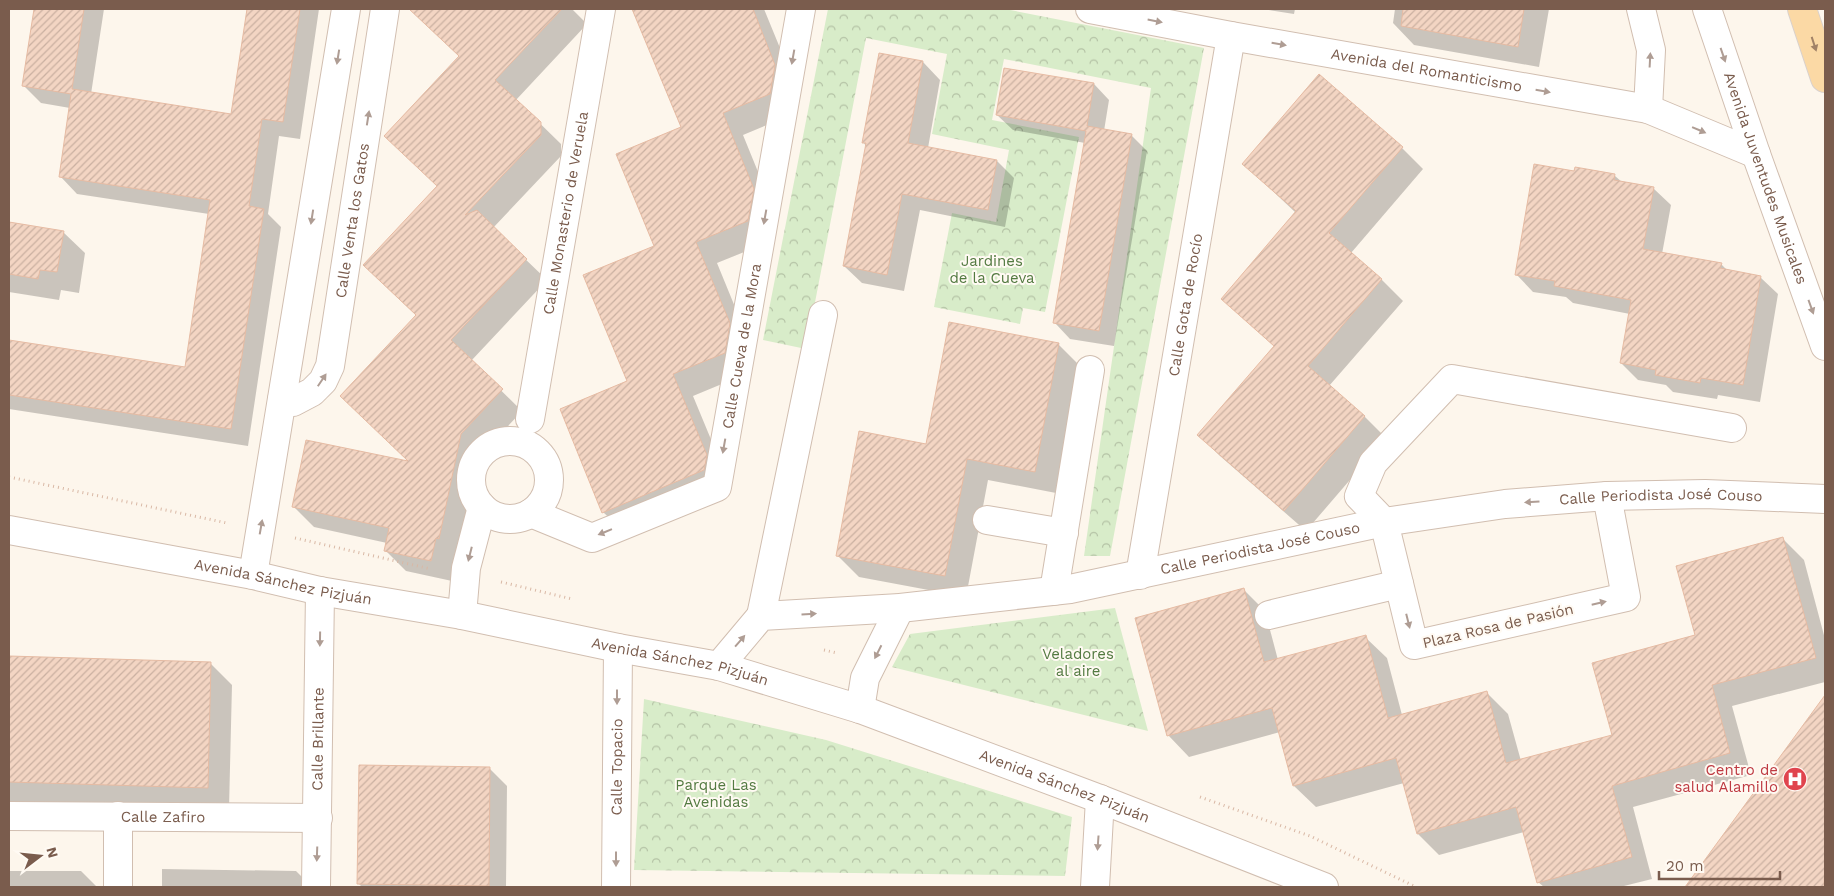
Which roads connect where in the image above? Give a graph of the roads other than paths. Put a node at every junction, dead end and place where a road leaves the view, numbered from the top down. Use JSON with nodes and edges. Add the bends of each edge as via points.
{"nodes":[{"id":1,"x":346,"y":9,"type":"edge"},
{"id":2,"x":385,"y":9,"type":"edge"},
{"id":3,"x":601,"y":9,"type":"edge"},
{"id":4,"x":801,"y":9,"type":"edge"},
{"id":5,"x":1090,"y":9,"type":"edge"},
{"id":6,"x":1641,"y":9,"type":"edge"},
{"id":7,"x":1707,"y":9,"type":"edge"},
{"id":8,"x":1802,"y":9,"type":"edge"},
{"id":9,"x":1231,"y":36,"type":"junction"},
{"id":10,"x":1825,"y":78,"type":"edge"},
{"id":11,"x":1648,"y":109,"type":"junction"},
{"id":12,"x":1756,"y":154,"type":"junction"},
{"id":13,"x":823,"y":315,"type":"dead end"},
{"id":14,"x":1825,"y":346,"type":"edge"},
{"id":15,"x":1090,"y":370,"type":"dead end"},
{"id":16,"x":282,"y":400,"type":"junction"},
{"id":17,"x":530,"y":419,"type":"dead end"},
{"id":18,"x":1732,"y":428,"type":"dead end"},
{"id":19,"x":1607,"y":496,"type":"junction"},
{"id":20,"x":1825,"y":499,"type":"edge"},
{"id":21,"x":482,"y":507,"type":"junction"},
{"id":22,"x":531,"y":513,"type":"junction"},
{"id":23,"x":987,"y":520,"type":"dead end"},
{"id":24,"x":1384,"y":522,"type":"junction"},
{"id":25,"x":9,"y":530,"type":"edge"},
{"id":26,"x":1064,"y":533,"type":"junction"},
{"id":27,"x":253,"y":575,"type":"junction"},
{"id":28,"x":1140,"y":575,"type":"junction"},
{"id":29,"x":1399,"y":584,"type":"junction"},
{"id":30,"x":320,"y":591,"type":"junction"},
{"id":31,"x":1054,"y":591,"type":"junction"},
{"id":32,"x":900,"y":608,"type":"junction"},
{"id":33,"x":462,"y":615,"type":"junction"},
{"id":34,"x":1268,"y":615,"type":"dead end"},
{"id":35,"x":761,"y":616,"type":"junction"},
{"id":36,"x":618,"y":648,"type":"junction"},
{"id":37,"x":719,"y":666,"type":"junction"},
{"id":38,"x":860,"y":709,"type":"junction"},
{"id":39,"x":1100,"y":799,"type":"junction"},
{"id":40,"x":9,"y":816,"type":"edge"},
{"id":41,"x":118,"y":816,"type":"junction"},
{"id":42,"x":318,"y":818,"type":"junction"},
{"id":43,"x":118,"y":887,"type":"edge"},
{"id":44,"x":316,"y":887,"type":"edge"},
{"id":45,"x":616,"y":887,"type":"edge"},
{"id":46,"x":1095,"y":887,"type":"edge"},
{"id":47,"x":1324,"y":887,"type":"edge"}],
"edges":[{"from":1,"to":16,"type":"street","one_way":true},
{"from":16,"to":2,"type":"street","name":"Calle Venta los Gatos","one_way":true,"via":[[293,402],[312,392],[323,381],[330,366]]},
{"from":3,"to":17,"type":"street","name":"Calle Monasterio de Veruela"},
{"from":4,"to":22,"type":"street","name":"Calle Cueva de la Mora","one_way":true,"via":[[717,487],[592,538]]},
{"from":5,"to":9,"type":"street","name":"Avenida del Romanticismo","one_way":true},
{"from":11,"to":6,"type":"street","one_way":true,"via":[[1651,50]]},
{"from":7,"to":12,"type":"street","name":"Avenida Juventudes Musicales","one_way":true},
{"from":8,"to":10,"type":"main road","one_way":true},
{"from":9,"to":11,"type":"street","name":"Avenida del Romanticismo","one_way":true},
{"from":9,"to":28,"type":"street","name":"Calle Gota de Rocío"},
{"from":11,"to":12,"type":"street","name":"Avenida del Romanticismo","one_way":true},
{"from":12,"to":14,"type":"street","name":"Avenida Juventudes Musicales","one_way":true},
{"from":13,"to":35,"type":"street"},
{"from":15,"to":26,"type":"street"},
{"from":27,"to":16,"type":"street","one_way":true},
{"from":18,"to":24,"type":"street","via":[[1452,380],[1372,463],[1359,496]]},
{"from":19,"to":20,"type":"street","name":"Calle Periodista José Couso","via":[[1705,494]]},
{"from":19,"to":24,"type":"street","name":"Calle Periodista José Couso","one_way":true,"via":[[1505,504]]},
{"from":29,"to":19,"type":"street","name":"Plaza Rosa de Pasión","one_way":true,"via":[[1414,645],[1626,596]]},
{"from":21,"to":22,"type":"street","via":[[492,515],[506,518],[519,518]]},
{"from":21,"to":22,"type":"street","via":[[474,496],[471,483],[478,457],[500,442],[513,441],[536,450],[548,470],[546,494]]},
{"from":21,"to":33,"type":"street","one_way":true,"via":[[466,568]]},
{"from":23,"to":26,"type":"street"},
{"from":24,"to":28,"type":"street","name":"Calle Periodista José Couso"},
{"from":24,"to":29,"type":"street","name":"Plaza Rosa de Pasión"},
{"from":25,"to":27,"type":"street","name":"Avenida Sánchez Pizjuán"},
{"from":26,"to":31,"type":"street"},
{"from":27,"to":30,"type":"street","name":"Avenida Sánchez Pizjuán"},
{"from":28,"to":31,"type":"street","name":"Calle Periodista José Couso"},
{"from":29,"to":34,"type":"street"},
{"from":30,"to":33,"type":"street","name":"Avenida Sánchez Pizjuán"},
{"from":30,"to":42,"type":"street","name":"Calle Brillante","one_way":true},
{"from":31,"to":32,"type":"street","name":"Calle Periodista José Couso"},
{"from":35,"to":32,"type":"street","name":"Calle Periodista José Couso","one_way":true},
{"from":32,"to":38,"type":"street","one_way":true,"via":[[865,678]]},
{"from":33,"to":36,"type":"street","name":"Avenida Sánchez Pizjuán"},
{"from":37,"to":35,"type":"street","one_way":true},
{"from":36,"to":37,"type":"street","name":"Avenida Sánchez Pizjuán"},
{"from":36,"to":45,"type":"street","name":"Calle Topacio","one_way":true},
{"from":37,"to":38,"type":"street","name":"Avenida Sánchez Pizjuán"},
{"from":38,"to":39,"type":"street","name":"Avenida Sánchez Pizjuán"},
{"from":39,"to":46,"type":"street","one_way":true},
{"from":39,"to":47,"type":"street","name":"Avenida Sánchez Pizjuán"},
{"from":40,"to":41,"type":"street","name":"Calle Zafiro"},
{"from":41,"to":42,"type":"street","name":"Calle Zafiro"},
{"from":41,"to":43,"type":"street"},
{"from":42,"to":44,"type":"street","name":"Calle Brillante","one_way":true}]}
